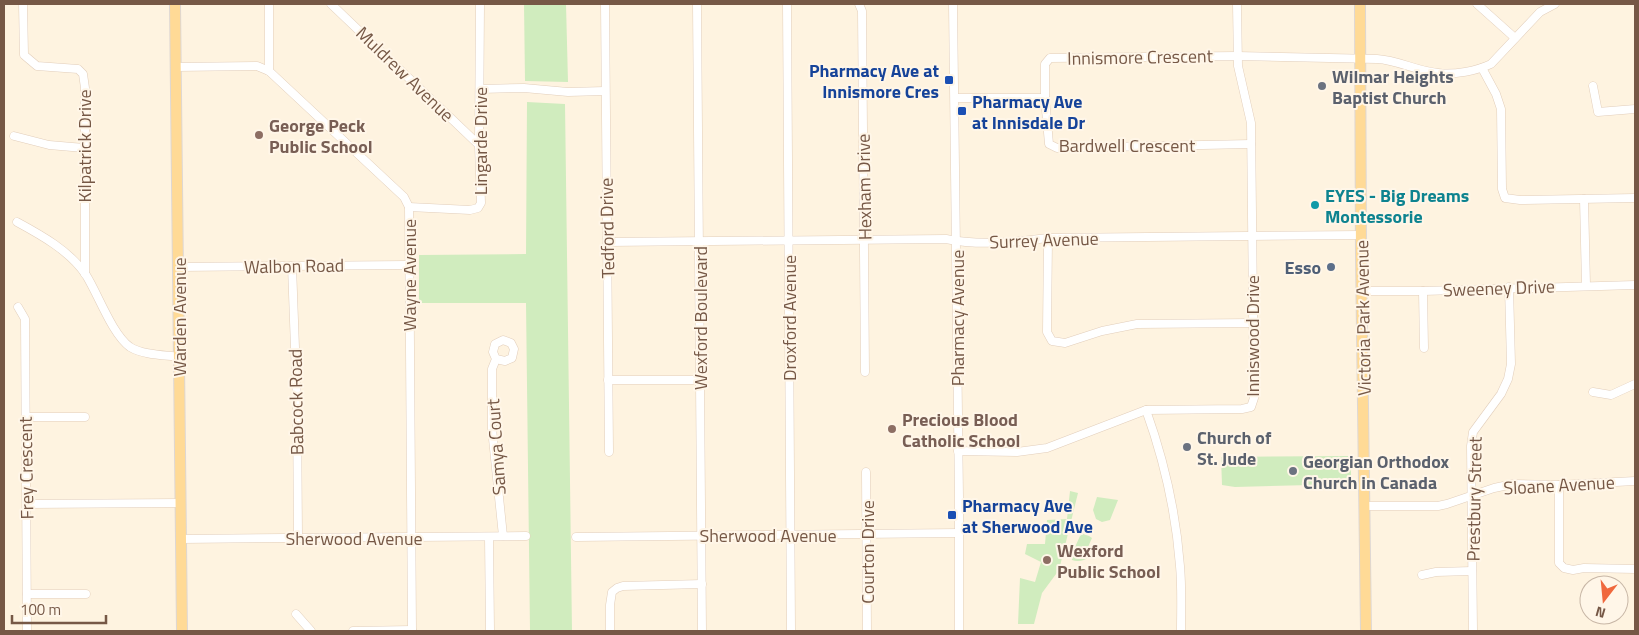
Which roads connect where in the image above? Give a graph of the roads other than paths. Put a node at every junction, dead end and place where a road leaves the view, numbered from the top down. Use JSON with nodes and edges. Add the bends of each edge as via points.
{"nodes":[{"id":1,"x":23,"y":4,"type":"edge"},
{"id":2,"x":175,"y":4,"type":"edge"},
{"id":3,"x":269,"y":4,"type":"edge"},
{"id":4,"x":331,"y":4,"type":"edge"},
{"id":5,"x":480,"y":4,"type":"edge"},
{"id":6,"x":604,"y":4,"type":"edge"},
{"id":7,"x":697,"y":4,"type":"edge"},
{"id":8,"x":787,"y":4,"type":"edge"},
{"id":9,"x":859,"y":4,"type":"edge"},
{"id":10,"x":953,"y":4,"type":"edge"},
{"id":11,"x":1237,"y":4,"type":"edge"},
{"id":12,"x":1360,"y":4,"type":"edge"},
{"id":13,"x":1477,"y":4,"type":"edge"},
{"id":14,"x":1555,"y":4,"type":"edge"},
{"id":15,"x":1515,"y":38,"type":"junction"},
{"id":16,"x":1237,"y":56,"type":"junction"},
{"id":17,"x":1361,"y":59,"type":"junction"},
{"id":18,"x":176,"y":67,"type":"junction"},
{"id":19,"x":1482,"y":68,"type":"junction"},
{"id":20,"x":269,"y":71,"type":"junction"},
{"id":21,"x":1593,"y":86,"type":"dead end"},
{"id":22,"x":480,"y":89,"type":"junction"},
{"id":23,"x":605,"y":91,"type":"junction"},
{"id":24,"x":955,"y":98,"type":"junction"},
{"id":25,"x":1045,"y":98,"type":"junction"},
{"id":26,"x":1635,"y":110,"type":"edge"},
{"id":27,"x":14,"y":136,"type":"dead end"},
{"id":28,"x":1251,"y":144,"type":"junction"},
{"id":29,"x":479,"y":145,"type":"junction"},
{"id":30,"x":84,"y":148,"type":"junction"},
{"id":31,"x":1635,"y":198,"type":"edge"},
{"id":32,"x":1584,"y":199,"type":"junction"},
{"id":33,"x":408,"y":207,"type":"junction"},
{"id":34,"x":17,"y":222,"type":"dead end"},
{"id":35,"x":1361,"y":234,"type":"junction"},
{"id":36,"x":1252,"y":235,"type":"junction"},
{"id":37,"x":1048,"y":238,"type":"junction"},
{"id":38,"x":864,"y":239,"type":"junction"},
{"id":39,"x":789,"y":240,"type":"junction"},
{"id":40,"x":699,"y":241,"type":"junction"},
{"id":41,"x":957,"y":241,"type":"junction"},
{"id":42,"x":607,"y":242,"type":"junction"},
{"id":43,"x":408,"y":265,"type":"junction"},
{"id":44,"x":292,"y":266,"type":"junction"},
{"id":45,"x":179,"y":267,"type":"junction"},
{"id":46,"x":85,"y":274,"type":"junction"},
{"id":47,"x":1635,"y":284,"type":"edge"},
{"id":48,"x":1586,"y":285,"type":"junction"},
{"id":49,"x":1509,"y":288,"type":"junction"},
{"id":50,"x":1362,"y":291,"type":"junction"},
{"id":51,"x":1422,"y":291,"type":"junction"},
{"id":52,"x":18,"y":307,"type":"dead end"},
{"id":53,"x":1253,"y":323,"type":"junction"},
{"id":54,"x":1424,"y":348,"type":"dead end"},
{"id":55,"x":178,"y":358,"type":"junction"},
{"id":56,"x":496,"y":359,"type":"dead end"},
{"id":57,"x":865,"y":372,"type":"dead end"},
{"id":58,"x":608,"y":380,"type":"junction"},
{"id":59,"x":700,"y":380,"type":"junction"},
{"id":60,"x":1635,"y":384,"type":"edge"},
{"id":61,"x":1593,"y":392,"type":"dead end"},
{"id":62,"x":1146,"y":410,"type":"junction"},
{"id":63,"x":26,"y":417,"type":"junction"},
{"id":64,"x":85,"y":417,"type":"dead end"},
{"id":65,"x":958,"y":451,"type":"junction"},
{"id":66,"x":609,"y":452,"type":"dead end"},
{"id":67,"x":866,"y":472,"type":"dead end"},
{"id":68,"x":1635,"y":481,"type":"edge"},
{"id":69,"x":1559,"y":485,"type":"junction"},
{"id":70,"x":1470,"y":495,"type":"junction"},
{"id":71,"x":180,"y":503,"type":"junction"},
{"id":72,"x":27,"y":504,"type":"junction"},
{"id":73,"x":1365,"y":506,"type":"junction"},
{"id":74,"x":959,"y":534,"type":"junction"},
{"id":75,"x":791,"y":535,"type":"junction"},
{"id":76,"x":866,"y":535,"type":"junction"},
{"id":77,"x":503,"y":536,"type":"junction"},
{"id":78,"x":526,"y":536,"type":"dead end"},
{"id":79,"x":701,"y":536,"type":"junction"},
{"id":80,"x":411,"y":537,"type":"junction"},
{"id":81,"x":488,"y":537,"type":"junction"},
{"id":82,"x":576,"y":537,"type":"dead end"},
{"id":83,"x":298,"y":538,"type":"junction"},
{"id":84,"x":181,"y":539,"type":"junction"},
{"id":85,"x":1635,"y":569,"type":"edge"},
{"id":86,"x":1472,"y":571,"type":"junction"},
{"id":87,"x":1422,"y":575,"type":"dead end"},
{"id":88,"x":702,"y":584,"type":"junction"},
{"id":89,"x":27,"y":594,"type":"junction"},
{"id":90,"x":86,"y":594,"type":"dead end"},
{"id":91,"x":296,"y":614,"type":"dead end"},
{"id":92,"x":412,"y":630,"type":"edge"},
{"id":93,"x":27,"y":631,"type":"edge"},
{"id":94,"x":182,"y":631,"type":"edge"},
{"id":95,"x":311,"y":631,"type":"edge"},
{"id":96,"x":353,"y":631,"type":"edge"},
{"id":97,"x":490,"y":631,"type":"edge"},
{"id":98,"x":610,"y":631,"type":"edge"},
{"id":99,"x":702,"y":631,"type":"edge"},
{"id":100,"x":791,"y":631,"type":"edge"},
{"id":101,"x":867,"y":631,"type":"edge"},
{"id":102,"x":958,"y":631,"type":"edge"},
{"id":103,"x":1182,"y":631,"type":"edge"},
{"id":104,"x":1366,"y":631,"type":"edge"},
{"id":105,"x":1473,"y":631,"type":"edge"}],
"edges":[{"from":1,"to":30,"type":"street","name":"Kilpatrick Drive","via":[[24,54],[29,61],[37,66],[78,68],[83,74]]},
{"from":2,"to":18,"type":"main road","name":"Warden Avenue"},
{"from":3,"to":20,"type":"street"},
{"from":4,"to":29,"type":"street","name":"Muldrew Avenue"},
{"from":5,"to":22,"type":"street","name":"Lingarde Drive"},
{"from":6,"to":23,"type":"street","name":"Tedford Drive"},
{"from":7,"to":40,"type":"street","name":"Wexford Boulevard"},
{"from":8,"to":39,"type":"street","name":"Droxford Avenue"},
{"from":9,"to":38,"type":"street","name":"Hexham Drive","via":[[862,11]]},
{"from":10,"to":24,"type":"street","name":"Pharmacy Avenue"},
{"from":11,"to":16,"type":"street","name":"Inniswood Drive"},
{"from":12,"to":17,"type":"main road","name":"Victoria Park Avenue"},
{"from":13,"to":15,"type":"street"},
{"from":14,"to":15,"type":"street","via":[[1540,12]]},
{"from":15,"to":19,"type":"street","via":[[1491,64]]},
{"from":16,"to":17,"type":"street","name":"Innismore Crescent"},
{"from":16,"to":25,"type":"street","name":"Innismore Crescent","via":[[1050,58],[1045,64]]},
{"from":16,"to":28,"type":"street","name":"Inniswood Drive","via":[[1251,122]]},
{"from":17,"to":19,"type":"street","name":"Innismore Crescent","via":[[1390,60],[1438,73],[1455,74]]},
{"from":17,"to":35,"type":"main road","name":"Victoria Park Avenue"},
{"from":18,"to":20,"type":"street","via":[[256,66]]},
{"from":18,"to":45,"type":"main road","name":"Warden Avenue"},
{"from":19,"to":32,"type":"street","via":[[1501,109],[1502,189],[1505,198]]},
{"from":20,"to":33,"type":"street","name":"Wayne Avenue","via":[[404,197]]},
{"from":21,"to":26,"type":"street","via":[[1598,112]]},
{"from":22,"to":23,"type":"street"},
{"from":22,"to":29,"type":"street","name":"Lingarde Drive"},
{"from":23,"to":42,"type":"street","name":"Tedford Drive"},
{"from":24,"to":25,"type":"street"},
{"from":24,"to":41,"type":"street","name":"Pharmacy Avenue"},
{"from":25,"to":28,"type":"street","name":"Bardwell Crescent","via":[[1049,144],[1057,148]]},
{"from":27,"to":30,"type":"street","via":[[49,145]]},
{"from":28,"to":36,"type":"street","name":"Inniswood Drive"},
{"from":29,"to":33,"type":"street","name":"Lingarde Drive","via":[[482,194],[478,208]]},
{"from":30,"to":46,"type":"street","name":"Kilpatrick Drive"},
{"from":31,"to":32,"type":"street"},
{"from":32,"to":48,"type":"street"},
{"from":33,"to":43,"type":"street","name":"Wayne Avenue"},
{"from":34,"to":46,"type":"street","via":[[49,240]]},
{"from":35,"to":36,"type":"street","name":"Surrey Avenue"},
{"from":35,"to":50,"type":"main road","name":"Victoria Park Avenue"},
{"from":36,"to":37,"type":"street","name":"Surrey Avenue"},
{"from":36,"to":53,"type":"street","name":"Inniswood Drive"},
{"from":37,"to":41,"type":"street","name":"Surrey Avenue","via":[[1008,242]]},
{"from":37,"to":53,"type":"street","via":[[1047,332],[1052,341],[1065,343],[1137,324]]},
{"from":38,"to":39,"type":"street","name":"Surrey Avenue"},
{"from":38,"to":41,"type":"street","name":"Surrey Avenue"},
{"from":38,"to":57,"type":"street","name":"Hexham Drive"},
{"from":39,"to":40,"type":"street","name":"Surrey Avenue"},
{"from":39,"to":75,"type":"street","name":"Droxford Avenue"},
{"from":40,"to":42,"type":"street","name":"Surrey Avenue"},
{"from":40,"to":59,"type":"street","name":"Wexford Boulevard"},
{"from":41,"to":65,"type":"street","name":"Pharmacy Avenue"},
{"from":42,"to":58,"type":"street","name":"Tedford Drive"},
{"from":43,"to":44,"type":"street","name":"Walbon Road"},
{"from":43,"to":80,"type":"street","name":"Wayne Avenue"},
{"from":44,"to":45,"type":"street","name":"Walbon Road"},
{"from":44,"to":83,"type":"street","name":"Babcock Road"},
{"from":45,"to":55,"type":"main road","name":"Warden Avenue"},
{"from":46,"to":55,"type":"street","via":[[117,331],[130,346]]},
{"from":47,"to":48,"type":"street","name":"Sweeney Drive"},
{"from":48,"to":49,"type":"street","name":"Sweeney Drive"},
{"from":49,"to":51,"type":"street","name":"Sweeney Drive"},
{"from":49,"to":70,"type":"street","name":"Prestbury Street","via":[[1511,364],[1501,394],[1473,432]]},
{"from":50,"to":51,"type":"street","name":"Sweeney Drive"},
{"from":50,"to":73,"type":"main road","name":"Victoria Park Avenue"},
{"from":51,"to":54,"type":"street"},
{"from":52,"to":63,"type":"street","name":"Frey Crescent","via":[[25,320]]},
{"from":53,"to":62,"type":"street","name":"Inniswood Drive","via":[[1254,398],[1251,407]]},
{"from":55,"to":71,"type":"main road","name":"Warden Avenue"},
{"from":56,"to":77,"type":"street","name":"Samya Court","via":[[492,369],[492,429]]},
{"from":58,"to":59,"type":"street"},
{"from":58,"to":66,"type":"street","name":"Tedford Drive"},
{"from":59,"to":79,"type":"street","name":"Wexford Boulevard"},
{"from":60,"to":61,"type":"street","via":[[1611,395]]},
{"from":62,"to":65,"type":"street","name":"Inniswood Drive","via":[[1047,448],[1017,452]]},
{"from":62,"to":103,"type":"street","via":[[1172,506],[1180,566]]},
{"from":63,"to":64,"type":"street"},
{"from":63,"to":72,"type":"street","name":"Frey Crescent"},
{"from":65,"to":74,"type":"street","name":"Pharmacy Avenue"},
{"from":67,"to":76,"type":"street","name":"Courton Drive"},
{"from":68,"to":69,"type":"street","name":"Sloane Avenue"},
{"from":69,"to":70,"type":"street","name":"Sloane Avenue","via":[[1514,484]]},
{"from":69,"to":85,"type":"street","via":[[1559,563],[1573,570]]},
{"from":70,"to":73,"type":"street","name":"Sloane Avenue","via":[[1438,506]]},
{"from":70,"to":86,"type":"street","name":"Prestbury Street"},
{"from":71,"to":72,"type":"street"},
{"from":71,"to":84,"type":"main road","name":"Warden Avenue"},
{"from":72,"to":89,"type":"street","name":"Frey Crescent"},
{"from":73,"to":104,"type":"main road","name":"Victoria Park Avenue"},
{"from":74,"to":76,"type":"street","name":"Sherwood Avenue"},
{"from":74,"to":102,"type":"street","name":"Pharmacy Avenue"},
{"from":75,"to":76,"type":"street","name":"Sherwood Avenue"},
{"from":75,"to":79,"type":"street","name":"Sherwood Avenue"},
{"from":75,"to":100,"type":"street","name":"Droxford Avenue"},
{"from":76,"to":101,"type":"street","name":"Courton Drive"},
{"from":77,"to":78,"type":"street","name":"Sherwood Avenue"},
{"from":77,"to":81,"type":"street","name":"Sherwood Avenue"},
{"from":79,"to":82,"type":"street","name":"Sherwood Avenue"},
{"from":79,"to":88,"type":"street","name":"Wexford Boulevard"},
{"from":80,"to":81,"type":"street","name":"Sherwood Avenue"},
{"from":80,"to":83,"type":"street","name":"Sherwood Avenue"},
{"from":80,"to":92,"type":"street","name":"Wayne Avenue"},
{"from":81,"to":97,"type":"street"},
{"from":83,"to":84,"type":"street","name":"Sherwood Avenue"},
{"from":84,"to":94,"type":"main road","name":"Warden Avenue"},
{"from":86,"to":87,"type":"street"},
{"from":86,"to":105,"type":"street","name":"Prestbury Street"},
{"from":88,"to":98,"type":"street","via":[[617,588],[612,592]]},
{"from":88,"to":99,"type":"street","name":"Wexford Boulevard"},
{"from":89,"to":90,"type":"street"},
{"from":89,"to":93,"type":"street","name":"Frey Crescent"},
{"from":91,"to":95,"type":"street"},
{"from":92,"to":96,"type":"street"}]}
